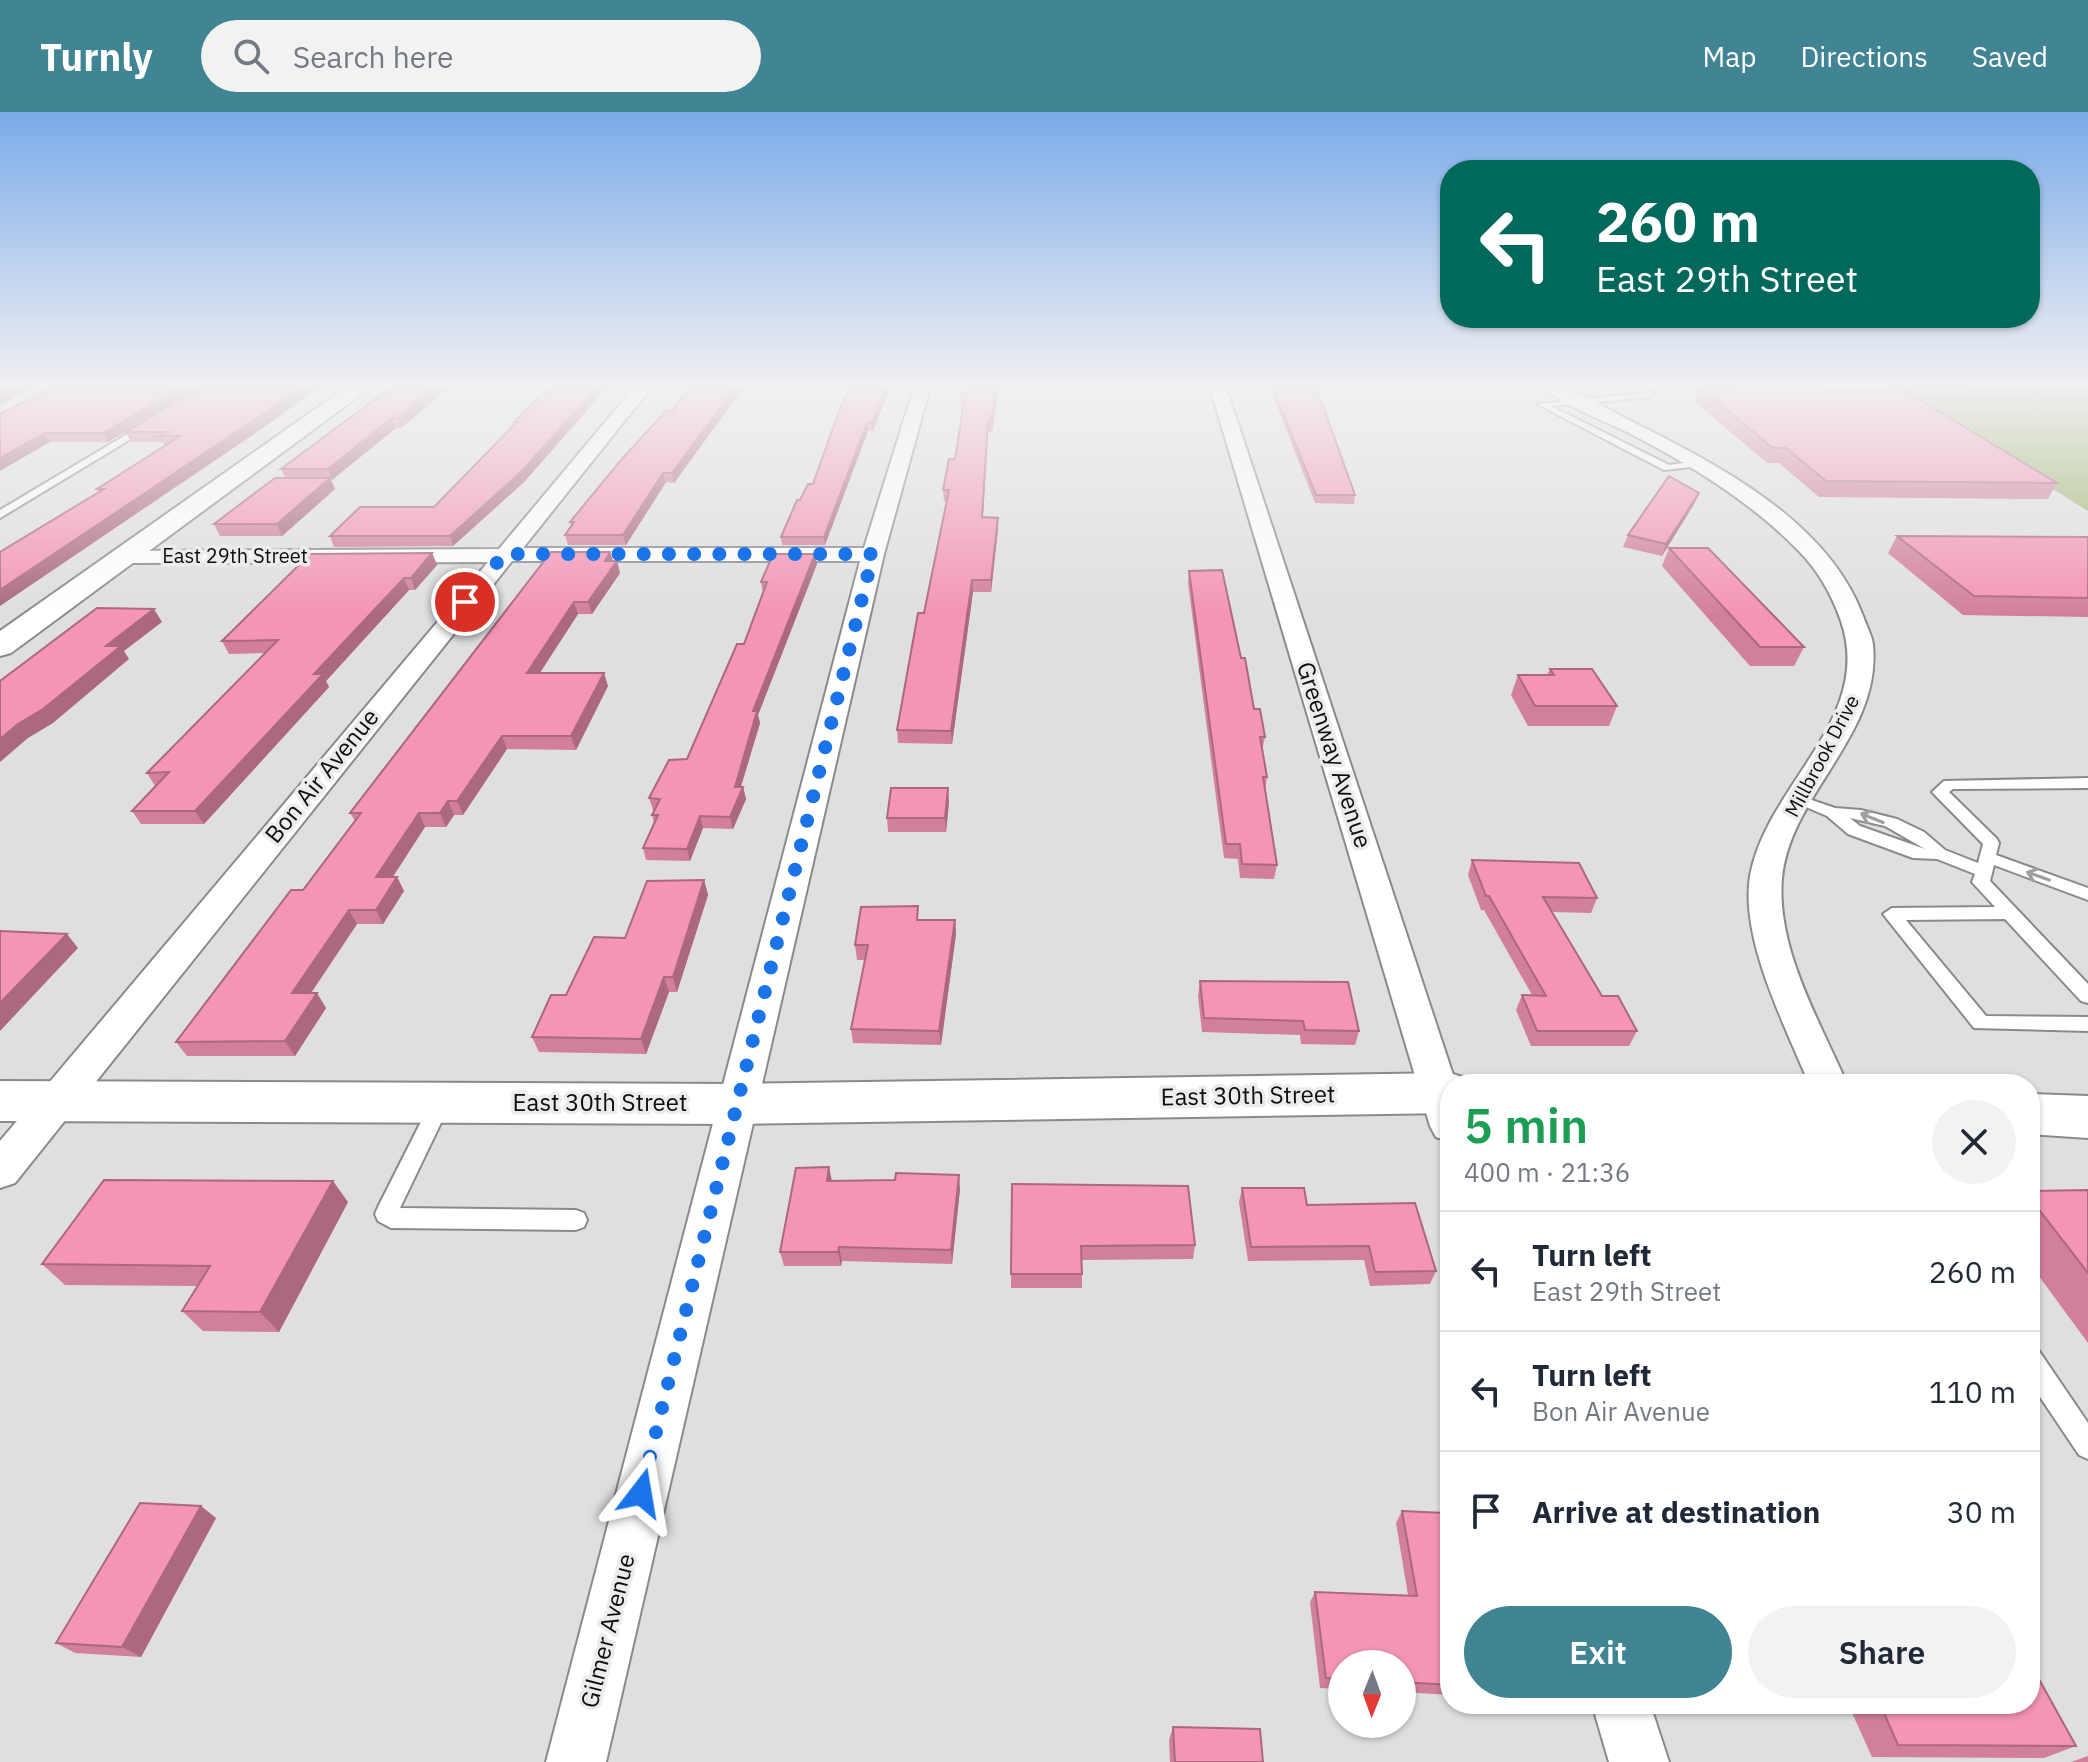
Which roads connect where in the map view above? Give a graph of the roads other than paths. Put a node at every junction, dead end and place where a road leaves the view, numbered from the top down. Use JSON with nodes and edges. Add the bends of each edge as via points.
{"nodes":[{"id":1,"x":89,"y":461,"type":"edge"},
{"id":2,"x":258,"y":461,"type":"edge"},
{"id":3,"x":582,"y":461,"type":"edge"},
{"id":4,"x":900,"y":461,"type":"edge"},
{"id":5,"x":1242,"y":461,"type":"edge"},
{"id":6,"x":1691,"y":461,"type":"edge"},
{"id":7,"x":0,"y":515,"type":"edge"},
{"id":8,"x":504,"y":554,"type":"junction"},
{"id":9,"x":873,"y":554,"type":"junction"},
{"id":10,"x":125,"y":556,"type":"junction"},
{"id":11,"x":0,"y":646,"type":"edge"},
{"id":12,"x":2088,"y":783,"type":"edge"},
{"id":13,"x":1800,"y":801,"type":"junction"},
{"id":14,"x":1986,"y":864,"type":"junction"},
{"id":15,"x":2088,"y":894,"type":"edge"},
{"id":16,"x":2011,"y":913,"type":"junction"},
{"id":17,"x":2088,"y":996,"type":"edge"},
{"id":18,"x":2088,"y":1024,"type":"edge"},
{"id":19,"x":1824,"y":1074,"type":"edge"},
{"id":20,"x":1440,"y":1082,"type":"edge"},
{"id":21,"x":0,"y":1101,"type":"edge"},
{"id":22,"x":55,"y":1101,"type":"junction"},
{"id":23,"x":441,"y":1102,"type":"junction"},
{"id":24,"x":736,"y":1104,"type":"junction"},
{"id":25,"x":1440,"y":1104,"type":"edge"},
{"id":26,"x":2040,"y":1115,"type":"edge"},
{"id":27,"x":2088,"y":1117,"type":"edge"},
{"id":28,"x":0,"y":1171,"type":"edge"},
{"id":29,"x":576,"y":1220,"type":"dead end"},
{"id":30,"x":2040,"y":1375,"type":"edge"},
{"id":31,"x":2088,"y":1446,"type":"edge"},
{"id":32,"x":1624,"y":1714,"type":"edge"},
{"id":33,"x":576,"y":1762,"type":"edge"},
{"id":34,"x":1639,"y":1762,"type":"edge"}],
"edges":[{"from":1,"to":7,"type":"lane"},
{"from":2,"to":10,"type":"street"},
{"from":3,"to":8,"type":"street","name":"Bon Air Avenue"},
{"from":4,"to":9,"type":"street","name":"Gilmer Avenue"},
{"from":5,"to":20,"type":"street","name":"Greenway Avenue"},
{"from":6,"to":13,"type":"street","name":"Millbrook Drive","via":[[1784,522],[1828,571],[1854,614],[1862,645],[1856,699]]},
{"from":8,"to":9,"type":"street","name":"East 29th Street"},
{"from":8,"to":10,"type":"street","name":"East 29th Street"},
{"from":8,"to":22,"type":"street","name":"Bon Air Avenue"},
{"from":9,"to":24,"type":"street","name":"Gilmer Avenue"},
{"from":10,"to":11,"type":"street"},
{"from":12,"to":14,"type":"lane","via":[[1949,784],[1940,792],[1991,843]]},
{"from":13,"to":14,"type":"lane","via":[[1833,813],[1859,813],[1928,840],[1939,854]]},
{"from":13,"to":19,"type":"street","name":"Millbrook Drive","via":[[1766,876],[1772,942]]},
{"from":15,"to":14,"type":"lane","one_way":true},
{"from":14,"to":16,"type":"lane","via":[[1981,882]]},
{"from":16,"to":17,"type":"lane"},
{"from":16,"to":18,"type":"lane","via":[[1892,914],[1981,1023]]},
{"from":21,"to":22,"type":"street","name":"East 30th Street"},
{"from":22,"to":23,"type":"street","name":"East 30th Street"},
{"from":22,"to":28,"type":"street","name":"Bon Air Avenue"},
{"from":23,"to":24,"type":"street","name":"East 30th Street"},
{"from":23,"to":29,"type":"lane","via":[[386,1214]]},
{"from":24,"to":25,"type":"street","name":"East 30th Street"},
{"from":24,"to":33,"type":"street","name":"Gilmer Avenue"},
{"from":26,"to":27,"type":"street"},
{"from":30,"to":31,"type":"lane"},
{"from":32,"to":34,"type":"street"}]}
